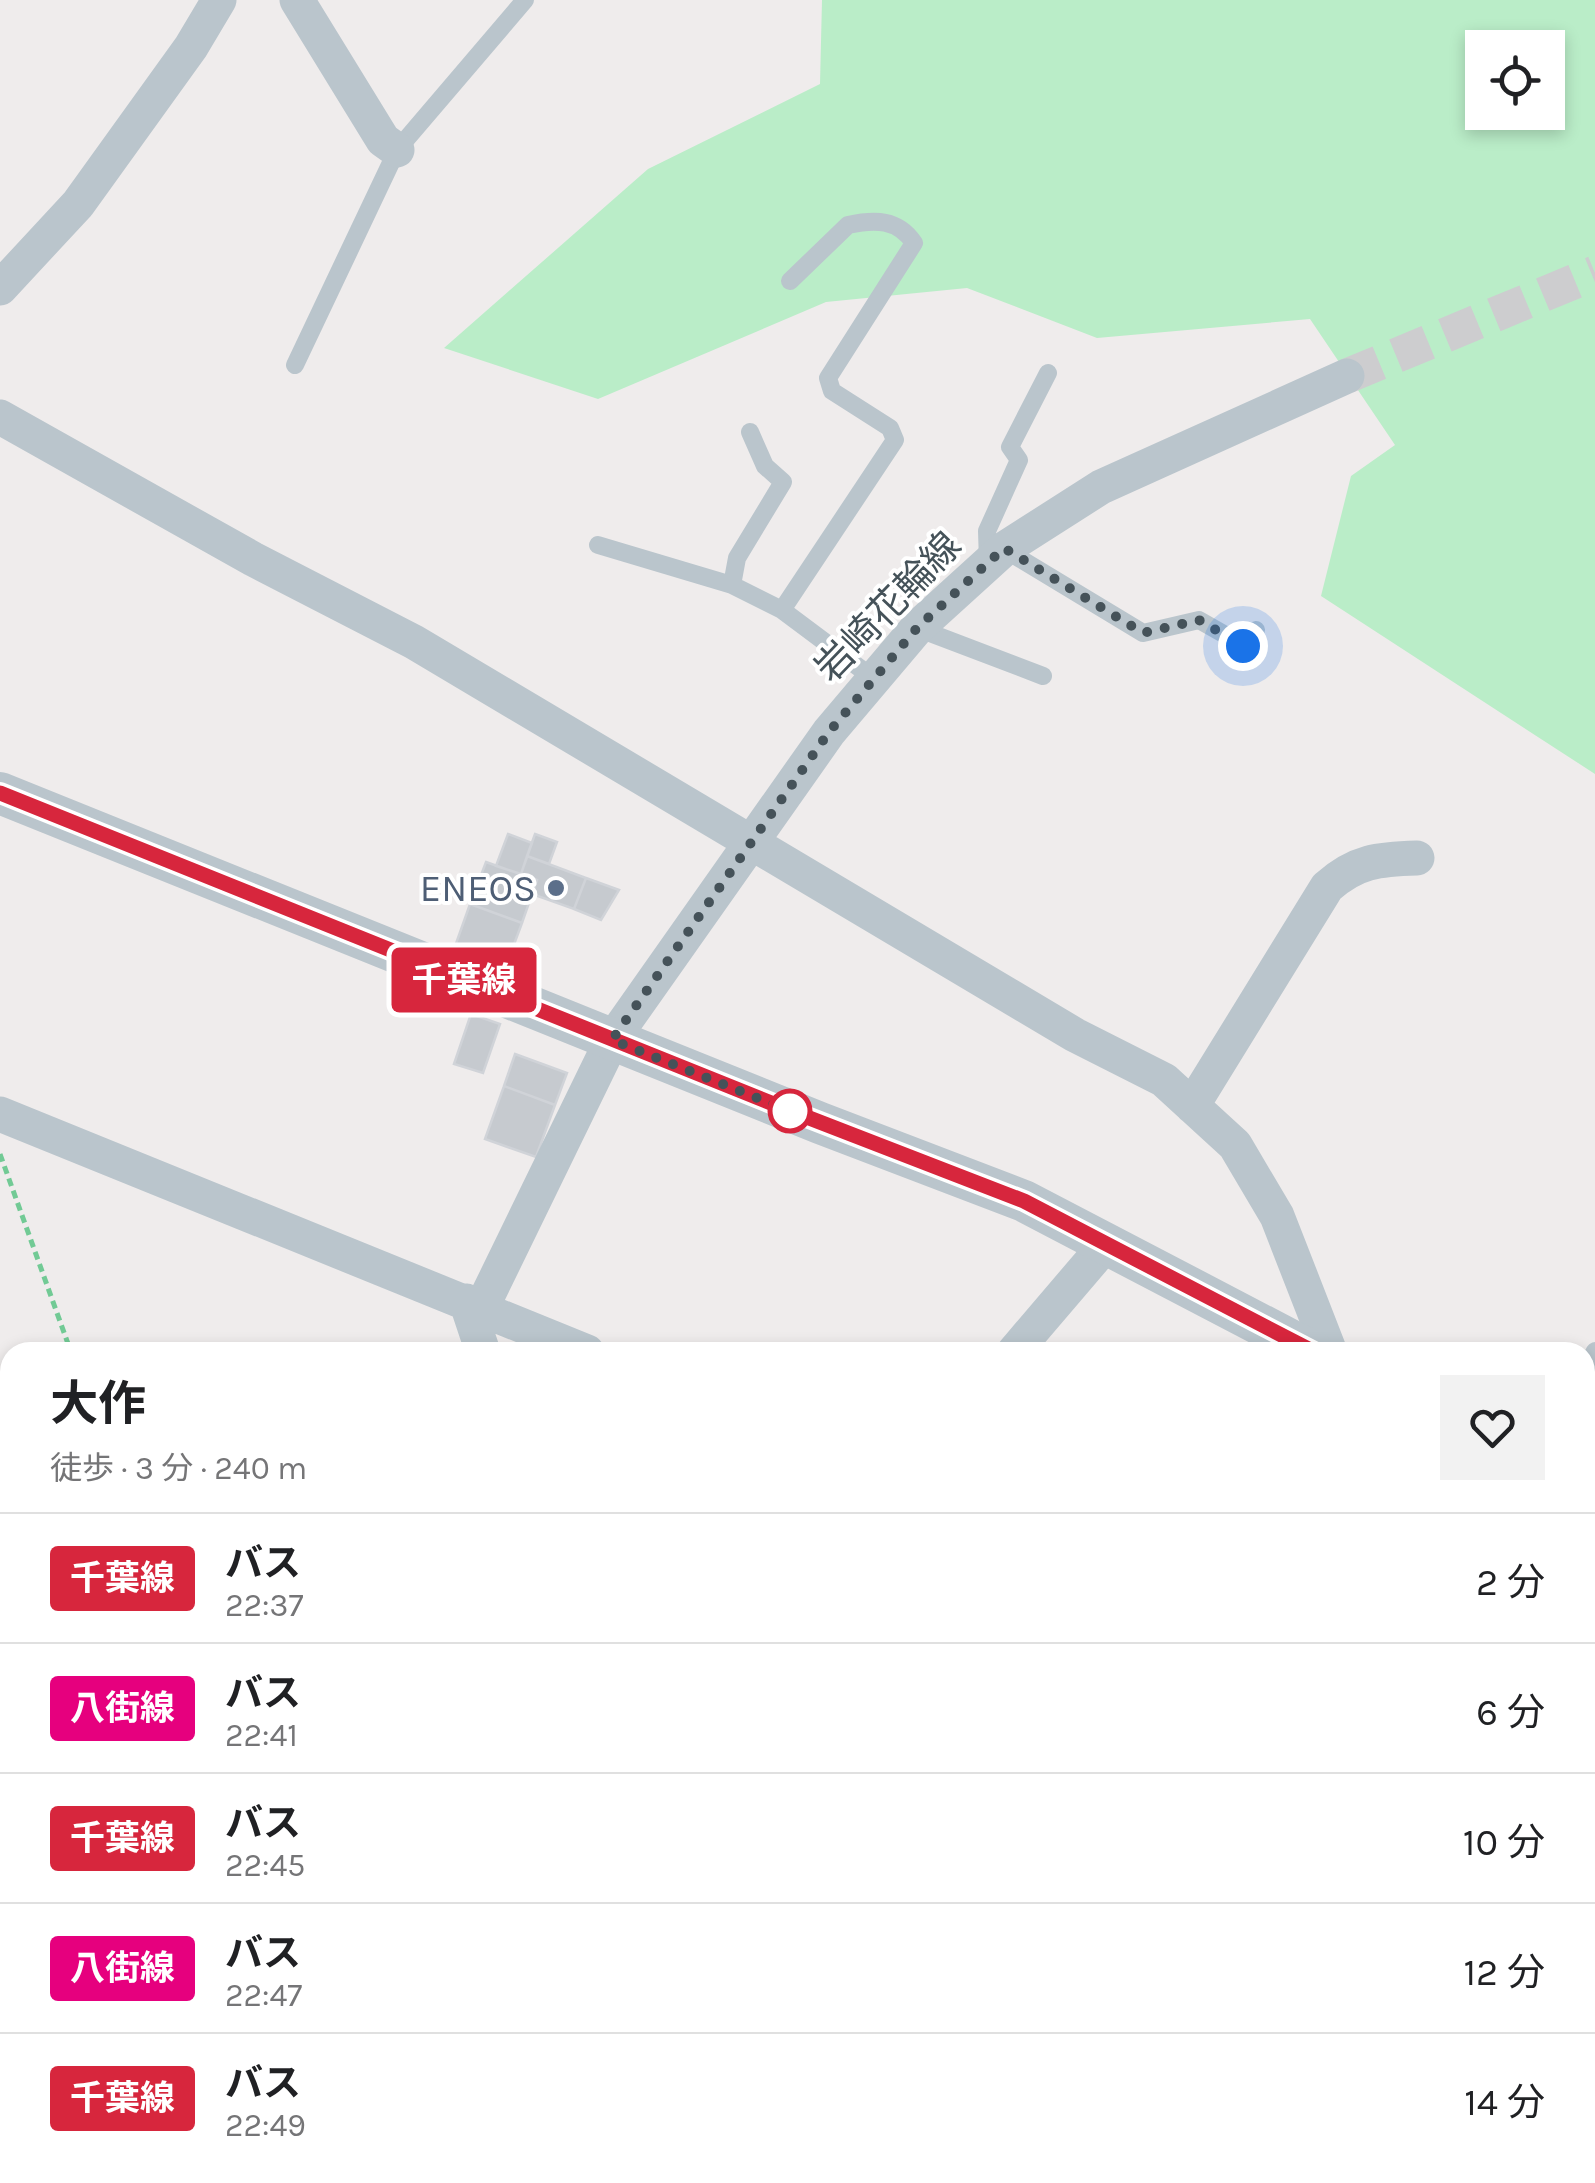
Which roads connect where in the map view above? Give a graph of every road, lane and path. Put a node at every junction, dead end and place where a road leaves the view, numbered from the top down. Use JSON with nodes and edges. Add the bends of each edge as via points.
{"nodes":[{"id":1,"x":219,"y":0,"type":"edge"},
{"id":2,"x":297,"y":0,"type":"edge"},
{"id":3,"x":525,"y":0,"type":"edge"},
{"id":4,"x":397,"y":150,"type":"junction"},
{"id":5,"x":790,"y":281,"type":"dead end"},
{"id":6,"x":0,"y":288,"type":"edge"},
{"id":7,"x":295,"y":365,"type":"dead end"},
{"id":8,"x":1048,"y":373,"type":"dead end"},
{"id":9,"x":1347,"y":376,"type":"tunnel mouth"},
{"id":10,"x":0,"y":417,"type":"edge"},
{"id":11,"x":750,"y":432,"type":"dead end"},
{"id":12,"x":598,"y":545,"type":"dead end"},
{"id":13,"x":996,"y":556,"type":"junction"},
{"id":14,"x":732,"y":585,"type":"junction"},
{"id":15,"x":782,"y":610,"type":"junction"},
{"id":16,"x":917,"y":628,"type":"junction"},
{"id":17,"x":1256,"y":630,"type":"dead end"},
{"id":18,"x":1044,"y":676,"type":"dead end"},
{"id":19,"x":873,"y":678,"type":"junction"},
{"id":20,"x":0,"y":793,"type":"edge"},
{"id":21,"x":751,"y":845,"type":"junction"},
{"id":22,"x":1417,"y":858,"type":"dead end"},
{"id":23,"x":612,"y":1040,"type":"junction"},
{"id":24,"x":1192,"y":1106,"type":"junction"},
{"id":25,"x":0,"y":1114,"type":"edge"},
{"id":26,"x":0,"y":1154,"type":"edge"},
{"id":27,"x":1107,"y":1242,"type":"junction"},
{"id":28,"x":473,"y":1304,"type":"junction"},
{"id":29,"x":67,"y":1342,"type":"edge"},
{"id":30,"x":481,"y":1342,"type":"edge"},
{"id":31,"x":562,"y":1342,"type":"edge"},
{"id":32,"x":1022,"y":1342,"type":"edge"},
{"id":33,"x":1295,"y":1342,"type":"edge"},
{"id":34,"x":1326,"y":1342,"type":"edge"}],
"edges":[{"from":1,"to":6,"type":"street","via":[[78,204]]},
{"from":2,"to":4,"type":"street","via":[[383,140]]},
{"from":3,"to":4,"type":"lane"},
{"from":4,"to":7,"type":"lane"},
{"from":5,"to":15,"type":"lane","via":[[848,225],[888,222],[904,228],[914,243],[828,378],[832,391],[890,428],[895,440]]},
{"from":8,"to":13,"type":"lane","via":[[1010,447],[1019,460],[985,546]]},
{"from":9,"to":13,"type":"street","name":"岩崎花輪線","via":[[1101,487]]},
{"from":10,"to":21,"type":"street","via":[[414,642]]},
{"from":11,"to":14,"type":"lane","via":[[782,482],[737,558]]},
{"from":12,"to":14,"type":"lane"},
{"from":13,"to":16,"type":"street","name":"岩崎花輪線"},
{"from":13,"to":17,"type":"lane","via":[[1143,633],[1199,620],[1243,646]]},
{"from":14,"to":15,"type":"lane"},
{"from":15,"to":19,"type":"lane"},
{"from":16,"to":18,"type":"lane"},
{"from":16,"to":19,"type":"street","name":"岩崎花輪線"},
{"from":19,"to":21,"type":"street","name":"岩崎花輪線"},
{"from":20,"to":23,"type":"street"},
{"from":21,"to":23,"type":"street","name":"岩崎花輪線"},
{"from":21,"to":24,"type":"street","via":[[1164,1080]]},
{"from":22,"to":24,"type":"street","via":[[1372,859],[1326,888]]},
{"from":23,"to":27,"type":"street","via":[[1024,1201]]},
{"from":23,"to":28,"type":"street","name":"岩崎花輪線"},
{"from":24,"to":34,"type":"street","via":[[1235,1145],[1277,1216]]},
{"from":25,"to":28,"type":"street"},
{"from":26,"to":29,"type":"path"},
{"from":27,"to":32,"type":"street"},
{"from":27,"to":33,"type":"street"},
{"from":28,"to":30,"type":"street"},
{"from":28,"to":31,"type":"street"}]}
